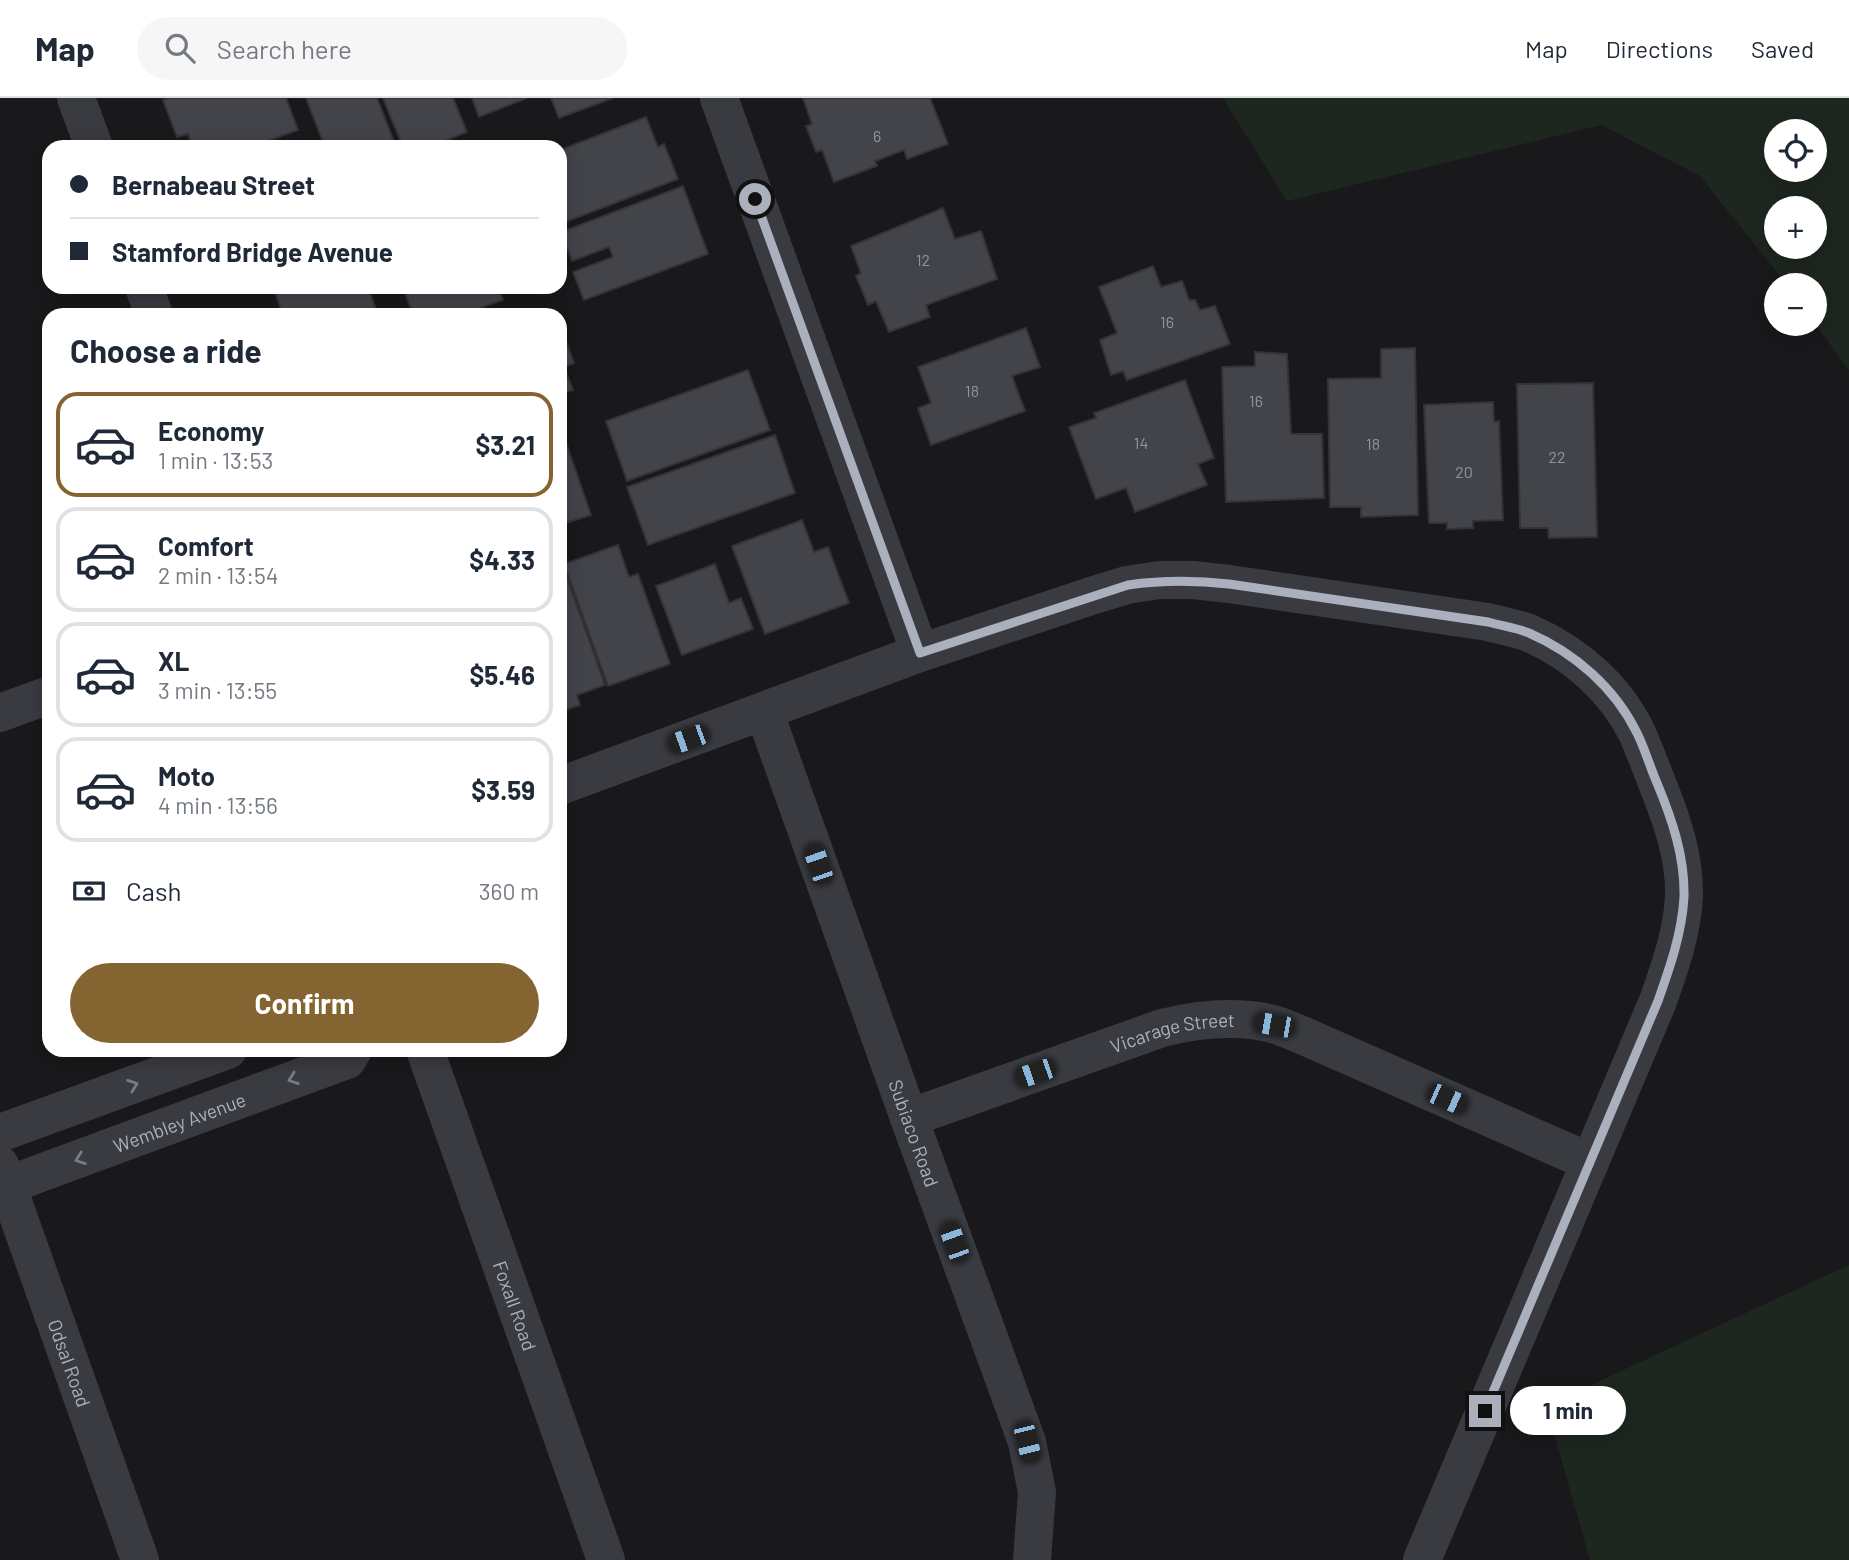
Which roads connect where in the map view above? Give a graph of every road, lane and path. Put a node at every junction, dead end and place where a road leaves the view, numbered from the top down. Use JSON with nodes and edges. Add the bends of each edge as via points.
{"nodes":[{"id":1,"x":76,"y":98,"type":"edge"},
{"id":2,"x":719,"y":98,"type":"edge"},
{"id":3,"x":91,"y":140,"type":"edge"},
{"id":4,"x":920,"y":653,"type":"junction"},
{"id":5,"x":42,"y":698,"type":"edge"},
{"id":6,"x":764,"y":711,"type":"junction"},
{"id":7,"x":0,"y":713,"type":"edge"},
{"id":8,"x":567,"y":783,"type":"edge"},
{"id":9,"x":209,"y":1057,"type":"edge"},
{"id":10,"x":349,"y":1057,"type":"edge"},
{"id":11,"x":428,"y":1057,"type":"edge"},
{"id":12,"x":909,"y":1118,"type":"junction"},
{"id":13,"x":0,"y":1133,"type":"edge"},
{"id":14,"x":1590,"y":1162,"type":"junction"},
{"id":15,"x":2,"y":1180,"type":"edge"},
{"id":16,"x":140,"y":1560,"type":"edge"},
{"id":17,"x":606,"y":1560,"type":"edge"},
{"id":18,"x":1032,"y":1560,"type":"edge"},
{"id":19,"x":1422,"y":1560,"type":"edge"}],
"edges":[{"from":1,"to":3,"type":"street"},
{"from":2,"to":4,"type":"street"},
{"from":4,"to":6,"type":"street"},
{"from":4,"to":14,"type":"street","via":[[1128,585],[1193,580],[1488,622],[1527,632],[1590,671],[1636,732],[1667,808],[1683,869],[1684,897],[1680,928],[1658,1001]]},
{"from":5,"to":7,"type":"street"},
{"from":6,"to":8,"type":"street"},
{"from":6,"to":12,"type":"street","name":"Subiaco Road"},
{"from":13,"to":9,"type":"street","one_way":true},
{"from":10,"to":15,"type":"street","name":"Wembley Avenue","one_way":true},
{"from":11,"to":17,"type":"street","name":"Foxall Road"},
{"from":12,"to":14,"type":"street","name":"Vicarage Street","via":[[1162,1028],[1192,1021],[1245,1020],[1304,1036]]},
{"from":12,"to":18,"type":"street","name":"Subiaco Road","via":[[1027,1442],[1037,1492]]},
{"from":14,"to":19,"type":"street"},
{"from":15,"to":16,"type":"street","name":"Odsal Road"}]}
